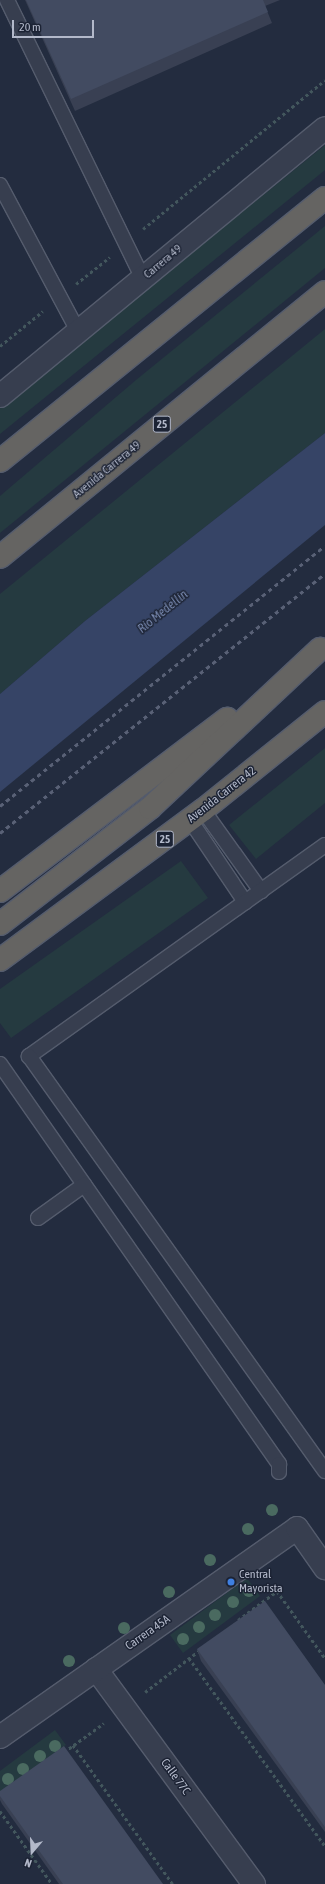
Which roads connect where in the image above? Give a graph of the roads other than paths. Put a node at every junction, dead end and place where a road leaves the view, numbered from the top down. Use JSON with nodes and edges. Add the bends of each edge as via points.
{"nodes":[{"id":1,"x":7,"y":0,"type":"edge"},
{"id":2,"x":325,"y":128,"type":"edge"},
{"id":3,"x":0,"y":185,"type":"edge"},
{"id":4,"x":325,"y":198,"type":"edge"},
{"id":5,"x":142,"y":279,"type":"junction"},
{"id":6,"x":325,"y":292,"type":"edge"},
{"id":7,"x":78,"y":331,"type":"junction"},
{"id":8,"x":0,"y":396,"type":"edge"},
{"id":9,"x":0,"y":461,"type":"edge"},
{"id":10,"x":0,"y":557,"type":"edge"},
{"id":11,"x":322,"y":647,"type":"edge"},
{"id":12,"x":325,"y":712,"type":"edge"},
{"id":13,"x":196,"y":815,"type":"junction"},
{"id":14,"x":325,"y":845,"type":"edge"},
{"id":15,"x":0,"y":890,"type":"edge"},
{"id":16,"x":261,"y":891,"type":"junction"},
{"id":17,"x":245,"y":902,"type":"junction"},
{"id":18,"x":0,"y":924,"type":"edge"},
{"id":19,"x":0,"y":960,"type":"edge"},
{"id":20,"x":0,"y":1065,"type":"edge"},
{"id":21,"x":84,"y":1185,"type":"junction"},
{"id":22,"x":38,"y":1218,"type":"dead end"},
{"id":23,"x":325,"y":1471,"type":"edge"},
{"id":24,"x":279,"y":1472,"type":"dead end"},
{"id":25,"x":325,"y":1568,"type":"edge"},
{"id":26,"x":96,"y":1669,"type":"junction"},
{"id":27,"x":0,"y":1737,"type":"edge"},
{"id":28,"x":254,"y":1884,"type":"edge"}],
"edges":[{"from":1,"to":5,"type":"lane"},
{"from":2,"to":5,"type":"street","name":"Carrera 49"},
{"from":3,"to":7,"type":"lane"},
{"from":4,"to":9,"type":"highway"},
{"from":5,"to":7,"type":"street","name":"Carrera 49"},
{"from":6,"to":10,"type":"highway","name":"Avenida Carrera 49","number":"25"},
{"from":7,"to":8,"type":"street","name":"Carrera 49"},
{"from":11,"to":15,"type":"highway"},
{"from":11,"to":18,"type":"highway","via":[[150,808]]},
{"from":12,"to":13,"type":"highway","name":"Avenida Carrera 42","number":"25"},
{"from":13,"to":16,"type":"lane"},
{"from":13,"to":17,"type":"lane"},
{"from":13,"to":19,"type":"highway","name":"Avenida Carrera 42","number":"25"},
{"from":14,"to":16,"type":"lane"},
{"from":16,"to":17,"type":"lane"},
{"from":17,"to":23,"type":"lane","via":[[29,1056]]},
{"from":20,"to":21,"type":"lane"},
{"from":21,"to":22,"type":"lane"},
{"from":21,"to":24,"type":"lane","via":[[279,1464]]},
{"from":25,"to":26,"type":"street","name":"Carrera 45A","via":[[297,1528]]},
{"from":26,"to":27,"type":"street","name":"Carrera 45A"},
{"from":26,"to":28,"type":"street","name":"Calle 77C"}]}
